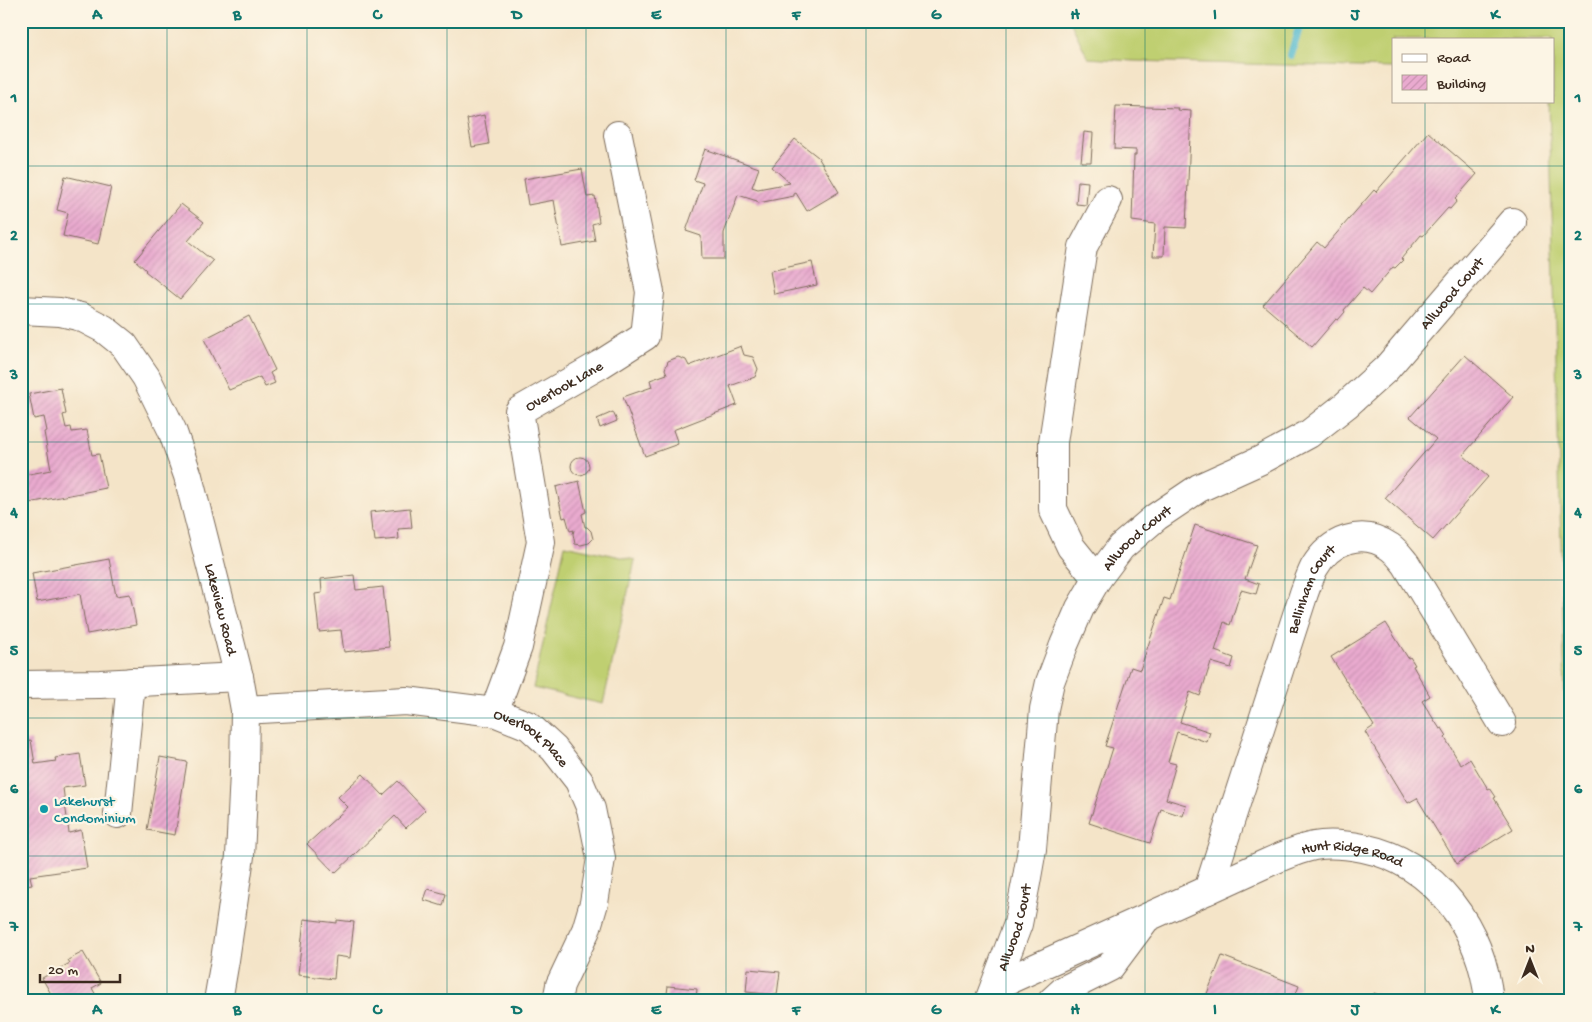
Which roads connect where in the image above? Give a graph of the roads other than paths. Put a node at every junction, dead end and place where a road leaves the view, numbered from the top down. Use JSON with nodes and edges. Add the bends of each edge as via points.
{"nodes":[{"id":1,"x":618,"y":135,"type":"dead end"},
{"id":2,"x":1108,"y":200,"type":"dead end"},
{"id":3,"x":1512,"y":222,"type":"dead end"},
{"id":4,"x":21,"y":310,"type":"edge"},
{"id":5,"x":1097,"y":579,"type":"junction"},
{"id":6,"x":238,"y":677,"type":"junction"},
{"id":7,"x":132,"y":682,"type":"junction"},
{"id":8,"x":21,"y":685,"type":"edge"},
{"id":9,"x":245,"y":710,"type":"junction"},
{"id":10,"x":494,"y":712,"type":"junction"},
{"id":11,"x":1502,"y":723,"type":"dead end"},
{"id":12,"x":118,"y":814,"type":"dead end"},
{"id":13,"x":1208,"y":890,"type":"junction"},
{"id":14,"x":1146,"y":919,"type":"junction"},
{"id":15,"x":992,"y":993,"type":"edge"},
{"id":16,"x":218,"y":1001,"type":"edge"},
{"id":17,"x":557,"y":1001,"type":"edge"},
{"id":18,"x":1052,"y":1001,"type":"edge"},
{"id":19,"x":1489,"y":1001,"type":"edge"}],
"edges":[{"from":1,"to":10,"type":"street","name":"Overlook Lane","via":[[650,292],[645,336],[519,412],[541,542],[518,647]]},
{"from":2,"to":5,"type":"street","via":[[1083,247],[1053,442],[1053,509],[1071,547]]},
{"from":3,"to":5,"type":"street","name":"Allwood Court","via":[[1386,369],[1346,405],[1308,434],[1199,488],[1156,517],[1121,547]]},
{"from":4,"to":6,"type":"street","name":"Lakeview Road","via":[[60,312],[81,317],[104,329],[124,345],[146,376],[172,430],[188,476]]},
{"from":5,"to":15,"type":"street","name":"Allwood Court","via":[[1080,608],[1050,682],[1044,709],[1029,866],[1018,924]]},
{"from":6,"to":7,"type":"street"},
{"from":6,"to":9,"type":"street","name":"Lakeview Road"},
{"from":7,"to":8,"type":"street"},
{"from":7,"to":12,"type":"street"},
{"from":9,"to":10,"type":"street","name":"Overlook Place","via":[[406,700]]},
{"from":9,"to":16,"type":"street","name":"Lakeview Road","via":[[240,856]]},
{"from":10,"to":17,"type":"street","name":"Overlook Place","via":[[530,726],[554,749],[579,781],[591,809],[601,858],[594,903],[586,930],[560,985]]},
{"from":11,"to":13,"type":"street","name":"Bellinham Court","via":[[1406,564],[1390,547],[1375,539],[1361,537],[1338,542],[1314,568],[1304,593]]},
{"from":13,"to":14,"type":"street","name":"Hunt Ridge Road"},
{"from":13,"to":19,"type":"street","name":"Hunt Ridge Road","via":[[1286,854],[1315,846],[1345,844],[1378,851],[1409,866],[1453,904],[1472,934],[1482,962]]},
{"from":14,"to":15,"type":"street","name":"Hunt Ridge Road"},
{"from":14,"to":18,"type":"street","name":"Hunt Ridge Road","via":[[1110,967],[1064,990]]}]}
